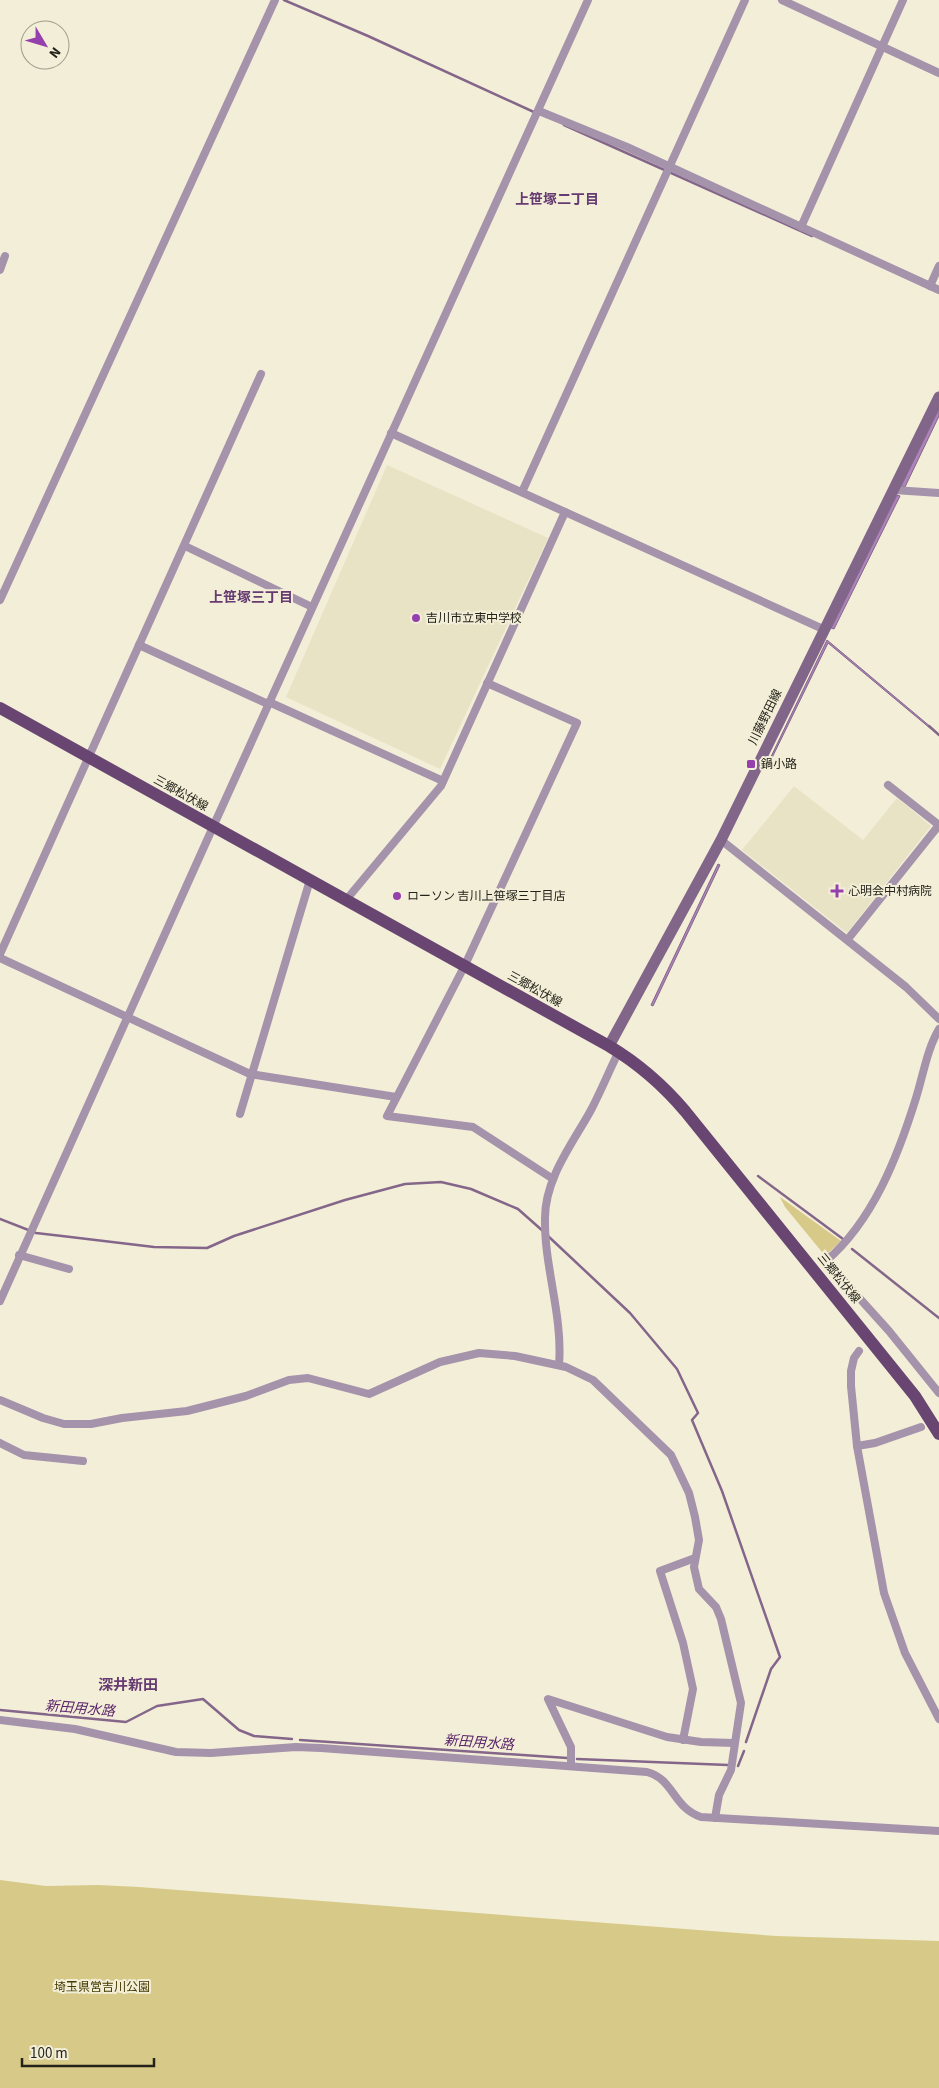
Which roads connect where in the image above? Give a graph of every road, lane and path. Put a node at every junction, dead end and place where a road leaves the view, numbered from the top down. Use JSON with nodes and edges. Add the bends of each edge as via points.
{"nodes":[{"id":1,"x":274,"y":0,"type":"edge"},
{"id":2,"x":588,"y":0,"type":"edge"},
{"id":3,"x":745,"y":0,"type":"edge"},
{"id":4,"x":782,"y":0,"type":"edge"},
{"id":5,"x":903,"y":0,"type":"edge"},
{"id":6,"x":883,"y":47,"type":"junction"},
{"id":7,"x":939,"y":73,"type":"edge"},
{"id":8,"x":539,"y":111,"type":"junction"},
{"id":9,"x":671,"y":167,"type":"junction"},
{"id":10,"x":801,"y":227,"type":"junction"},
{"id":11,"x":5,"y":256,"type":"dead end"},
{"id":12,"x":939,"y":266,"type":"edge"},
{"id":13,"x":0,"y":270,"type":"edge"},
{"id":14,"x":930,"y":286,"type":"junction"},
{"id":15,"x":939,"y":290,"type":"edge"},
{"id":16,"x":261,"y":374,"type":"dead end"},
{"id":17,"x":939,"y":397,"type":"edge"},
{"id":18,"x":391,"y":433,"type":"junction"},
{"id":19,"x":894,"y":490,"type":"junction"},
{"id":20,"x":522,"y":492,"type":"junction"},
{"id":21,"x":939,"y":493,"type":"edge"},
{"id":22,"x":566,"y":512,"type":"junction"},
{"id":23,"x":185,"y":546,"type":"junction"},
{"id":24,"x":0,"y":600,"type":"edge"},
{"id":25,"x":312,"y":607,"type":"junction"},
{"id":26,"x":823,"y":629,"type":"junction"},
{"id":27,"x":139,"y":645,"type":"junction"},
{"id":28,"x":487,"y":683,"type":"junction"},
{"id":29,"x":268,"y":703,"type":"junction"},
{"id":30,"x":0,"y":708,"type":"edge"},
{"id":31,"x":87,"y":756,"type":"junction"},
{"id":32,"x":444,"y":781,"type":"junction"},
{"id":33,"x":888,"y":785,"type":"dead end"},
{"id":34,"x":213,"y":827,"type":"junction"},
{"id":35,"x":721,"y":840,"type":"junction"},
{"id":36,"x":310,"y":880,"type":"junction"},
{"id":37,"x":346,"y":900,"type":"junction"},
{"id":38,"x":848,"y":939,"type":"junction"},
{"id":39,"x":0,"y":954,"type":"edge"},
{"id":40,"x":0,"y":958,"type":"edge"},
{"id":41,"x":465,"y":965,"type":"junction"},
{"id":42,"x":126,"y":1018,"type":"junction"},
{"id":43,"x":939,"y":1019,"type":"edge"},
{"id":44,"x":939,"y":1029,"type":"edge"},
{"id":45,"x":614,"y":1049,"type":"junction"},
{"id":46,"x":250,"y":1074,"type":"junction"},
{"id":47,"x":396,"y":1098,"type":"junction"},
{"id":48,"x":240,"y":1114,"type":"dead end"},
{"id":49,"x":553,"y":1179,"type":"junction"},
{"id":50,"x":19,"y":1255,"type":"junction"},
{"id":51,"x":68,"y":1269,"type":"dead end"},
{"id":52,"x":0,"y":1301,"type":"edge"},
{"id":53,"x":859,"y":1351,"type":"dead end"},
{"id":54,"x":558,"y":1365,"type":"junction"},
{"id":55,"x":939,"y":1393,"type":"edge"},
{"id":56,"x":0,"y":1400,"type":"edge"},
{"id":57,"x":921,"y":1427,"type":"dead end"},
{"id":58,"x":939,"y":1434,"type":"edge"},
{"id":59,"x":0,"y":1443,"type":"edge"},
{"id":60,"x":857,"y":1446,"type":"junction"},
{"id":61,"x":83,"y":1461,"type":"dead end"},
{"id":62,"x":695,"y":1558,"type":"junction"},
{"id":63,"x":0,"y":1720,"type":"edge"},
{"id":64,"x":939,"y":1720,"type":"edge"},
{"id":65,"x":683,"y":1740,"type":"junction"},
{"id":66,"x":734,"y":1743,"type":"junction"},
{"id":67,"x":571,"y":1766,"type":"junction"},
{"id":68,"x":715,"y":1818,"type":"junction"},
{"id":69,"x":939,"y":1831,"type":"edge"}],
"edges":[{"from":1,"to":24,"type":"street"},
{"from":2,"to":8,"type":"street"},
{"from":3,"to":9,"type":"street"},
{"from":4,"to":6,"type":"street"},
{"from":5,"to":6,"type":"street"},
{"from":6,"to":7,"type":"street"},
{"from":6,"to":10,"type":"street"},
{"from":8,"to":9,"type":"street"},
{"from":8,"to":18,"type":"street"},
{"from":9,"to":10,"type":"street"},
{"from":9,"to":20,"type":"street"},
{"from":10,"to":14,"type":"street"},
{"from":11,"to":13,"type":"street"},
{"from":12,"to":14,"type":"street"},
{"from":14,"to":15,"type":"street"},
{"from":16,"to":23,"type":"street"},
{"from":17,"to":19,"type":"main road","name":"川藤野田線"},
{"from":18,"to":20,"type":"street"},
{"from":18,"to":25,"type":"street"},
{"from":19,"to":21,"type":"street"},
{"from":19,"to":26,"type":"main road","name":"川藤野田線"},
{"from":20,"to":22,"type":"street"},
{"from":22,"to":26,"type":"street"},
{"from":22,"to":28,"type":"street"},
{"from":23,"to":25,"type":"street"},
{"from":23,"to":27,"type":"street"},
{"from":25,"to":29,"type":"street"},
{"from":26,"to":35,"type":"main road","name":"川藤野田線"},
{"from":27,"to":29,"type":"street"},
{"from":27,"to":31,"type":"street"},
{"from":28,"to":32,"type":"street"},
{"from":28,"to":41,"type":"street","via":[[577,723]]},
{"from":29,"to":32,"type":"street"},
{"from":29,"to":34,"type":"street"},
{"from":30,"to":31,"type":"main road","name":"三郷松伏線"},
{"from":31,"to":34,"type":"main road","name":"三郷松伏線"},
{"from":31,"to":39,"type":"street"},
{"from":32,"to":37,"type":"street"},
{"from":33,"to":38,"type":"street","via":[[939,825]]},
{"from":34,"to":36,"type":"main road","name":"三郷松伏線"},
{"from":34,"to":42,"type":"street"},
{"from":35,"to":38,"type":"street"},
{"from":35,"to":45,"type":"main road","name":"川藤野田線"},
{"from":36,"to":37,"type":"main road","name":"三郷松伏線"},
{"from":36,"to":46,"type":"street"},
{"from":37,"to":41,"type":"main road","name":"三郷松伏線"},
{"from":38,"to":43,"type":"street"},
{"from":40,"to":42,"type":"street"},
{"from":41,"to":45,"type":"main road","name":"三郷松伏線"},
{"from":41,"to":47,"type":"street"},
{"from":42,"to":46,"type":"street"},
{"from":42,"to":50,"type":"street"},
{"from":44,"to":55,"type":"street","via":[[893,1165],[851,1236],[826,1261]]},
{"from":45,"to":49,"type":"street","via":[[592,1108]]},
{"from":45,"to":58,"type":"main road","name":"三郷松伏線","via":[[654,1078],[685,1111],[910,1389]]},
{"from":46,"to":47,"type":"street"},
{"from":46,"to":48,"type":"street"},
{"from":47,"to":49,"type":"street","via":[[387,1116],[473,1127]]},
{"from":49,"to":54,"type":"street","via":[[545,1217],[559,1326]]},
{"from":50,"to":51,"type":"street"},
{"from":50,"to":52,"type":"street"},
{"from":53,"to":60,"type":"street","via":[[851,1371]]},
{"from":54,"to":56,"type":"street","via":[[479,1353],[440,1362],[370,1394],[308,1378],[289,1380],[246,1396],[187,1410],[91,1424],[64,1424]]},
{"from":54,"to":62,"type":"street","via":[[593,1380],[672,1455],[689,1493],[695,1516],[699,1540]]},
{"from":57,"to":60,"type":"street"},
{"from":59,"to":61,"type":"street","via":[[24,1455]]},
{"from":60,"to":64,"type":"street","via":[[884,1594],[905,1653]]},
{"from":62,"to":65,"type":"street","via":[[660,1570],[683,1643],[693,1689]]},
{"from":62,"to":66,"type":"street","via":[[699,1589],[716,1607],[721,1619],[740,1697]]},
{"from":63,"to":67,"type":"street","via":[[75,1729],[176,1752],[211,1754],[296,1747]]},
{"from":65,"to":66,"type":"street"},
{"from":65,"to":67,"type":"street","via":[[548,1699],[571,1746]]},
{"from":66,"to":68,"type":"street","via":[[731,1770],[719,1795]]},
{"from":67,"to":68,"type":"street","via":[[654,1774],[666,1783],[679,1804],[690,1814]]},
{"from":68,"to":69,"type":"street"}]}
